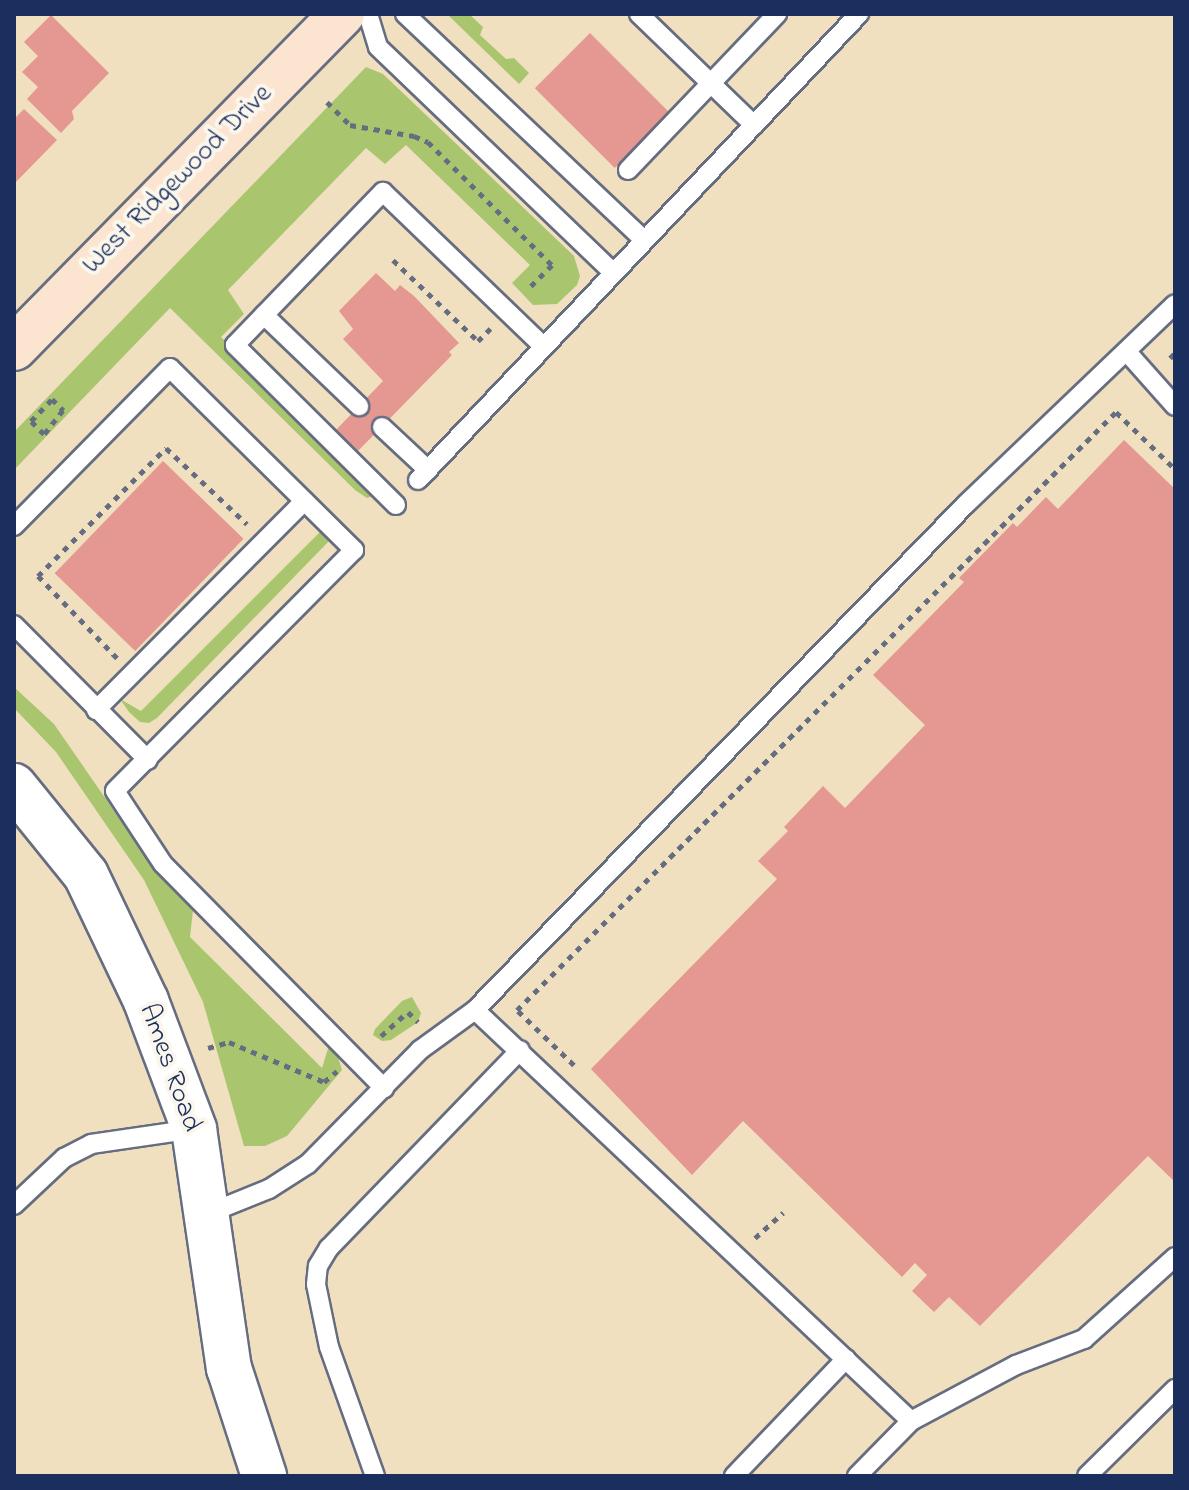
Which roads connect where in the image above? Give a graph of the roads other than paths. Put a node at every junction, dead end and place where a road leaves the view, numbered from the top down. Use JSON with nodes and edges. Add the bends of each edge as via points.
{"nodes":[{"id":1,"x":342,"y":14,"type":"edge"},
{"id":2,"x":368,"y":14,"type":"edge"},
{"id":3,"x":405,"y":14,"type":"edge"},
{"id":4,"x":639,"y":14,"type":"edge"},
{"id":5,"x":777,"y":14,"type":"edge"},
{"id":6,"x":859,"y":14,"type":"edge"},
{"id":7,"x":712,"y":84,"type":"junction"},
{"id":8,"x":754,"y":125,"type":"junction"},
{"id":9,"x":628,"y":170,"type":"dead end"},
{"id":10,"x":644,"y":240,"type":"junction"},
{"id":11,"x":613,"y":272,"type":"junction"},
{"id":12,"x":1175,"y":304,"type":"edge"},
{"id":13,"x":264,"y":315,"type":"junction"},
{"id":14,"x":542,"y":345,"type":"junction"},
{"id":15,"x":14,"y":348,"type":"edge"},
{"id":16,"x":1127,"y":352,"type":"junction"},
{"id":17,"x":359,"y":406,"type":"dead end"},
{"id":18,"x":1175,"y":406,"type":"edge"},
{"id":19,"x":382,"y":427,"type":"dead end"},
{"id":20,"x":304,"y":501,"type":"junction"},
{"id":21,"x":396,"y":505,"type":"dead end"},
{"id":22,"x":14,"y":526,"type":"edge"},
{"id":23,"x":14,"y":625,"type":"edge"},
{"id":24,"x":96,"y":710,"type":"junction"},
{"id":25,"x":148,"y":760,"type":"junction"},
{"id":26,"x":14,"y":786,"type":"edge"},
{"id":27,"x":475,"y":1010,"type":"junction"},
{"id":28,"x":520,"y":1050,"type":"junction"},
{"id":29,"x":384,"y":1088,"type":"junction"},
{"id":30,"x":194,"y":1129,"type":"junction"},
{"id":31,"x":14,"y":1205,"type":"edge"},
{"id":32,"x":205,"y":1215,"type":"junction"},
{"id":33,"x":1175,"y":1257,"type":"edge"},
{"id":34,"x":846,"y":1359,"type":"junction"},
{"id":35,"x":1175,"y":1389,"type":"edge"},
{"id":36,"x":911,"y":1421,"type":"junction"},
{"id":37,"x":264,"y":1476,"type":"edge"},
{"id":38,"x":375,"y":1476,"type":"edge"},
{"id":39,"x":734,"y":1476,"type":"edge"},
{"id":40,"x":857,"y":1476,"type":"edge"},
{"id":41,"x":1087,"y":1476,"type":"edge"}],
"edges":[{"from":1,"to":15,"type":"main road","name":"West Ridgewood Drive"},
{"from":2,"to":11,"type":"lane","via":[[378,47]]},
{"from":3,"to":10,"type":"lane"},
{"from":4,"to":7,"type":"lane"},
{"from":5,"to":7,"type":"lane"},
{"from":6,"to":8,"type":"lane"},
{"from":7,"to":8,"type":"lane"},
{"from":7,"to":9,"type":"lane"},
{"from":8,"to":10,"type":"lane"},
{"from":10,"to":11,"type":"lane"},
{"from":11,"to":14,"type":"lane"},
{"from":12,"to":16,"type":"lane"},
{"from":13,"to":14,"type":"lane","via":[[383,192]]},
{"from":13,"to":17,"type":"lane"},
{"from":13,"to":21,"type":"lane","via":[[235,345]]},
{"from":14,"to":19,"type":"lane","via":[[423,475]]},
{"from":16,"to":18,"type":"lane"},
{"from":16,"to":27,"type":"lane","via":[[966,504]]},
{"from":20,"to":22,"type":"lane","via":[[170,368]]},
{"from":20,"to":24,"type":"lane"},
{"from":20,"to":25,"type":"lane","via":[[354,550]]},
{"from":23,"to":24,"type":"lane"},
{"from":24,"to":25,"type":"lane"},
{"from":25,"to":29,"type":"lane","via":[[115,791],[163,864]]},
{"from":26,"to":30,"type":"street","name":"Ames Road","via":[[86,875],[146,1001]]},
{"from":27,"to":28,"type":"lane"},
{"from":27,"to":29,"type":"lane","via":[[420,1050]]},
{"from":28,"to":34,"type":"lane"},
{"from":28,"to":38,"type":"lane","via":[[329,1248],[318,1266],[316,1284],[329,1347]]},
{"from":29,"to":32,"type":"lane","via":[[308,1164],[269,1189]]},
{"from":30,"to":31,"type":"lane","via":[[91,1144],[64,1158]]},
{"from":30,"to":32,"type":"street","name":"Ames Road"},
{"from":32,"to":37,"type":"street","name":"Ames Road","via":[[229,1368]]},
{"from":33,"to":36,"type":"lane","via":[[1084,1339],[1016,1365]]},
{"from":34,"to":36,"type":"lane"},
{"from":34,"to":39,"type":"lane"},
{"from":35,"to":41,"type":"lane"},
{"from":36,"to":40,"type":"lane"}]}
